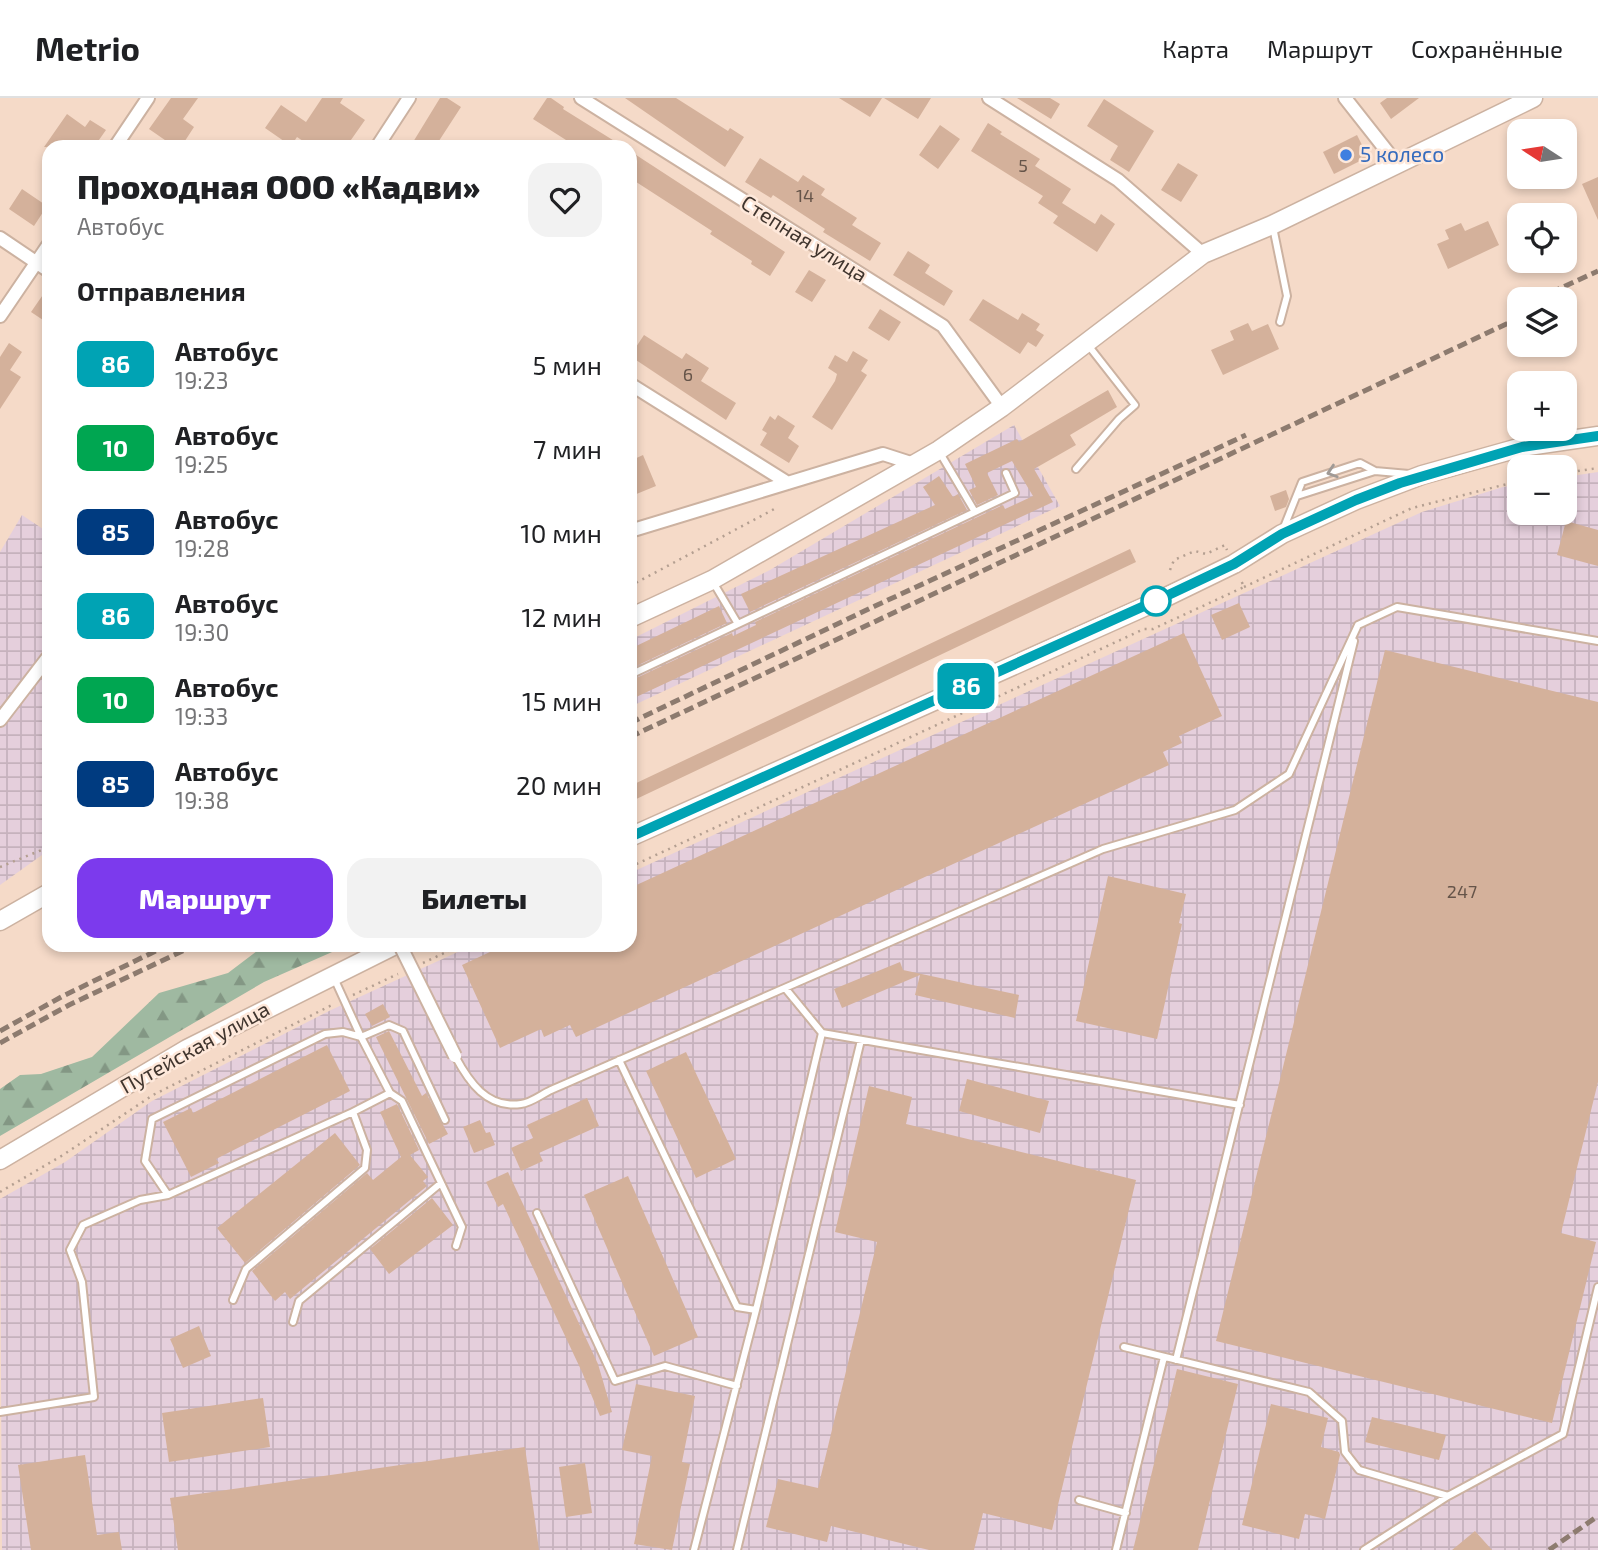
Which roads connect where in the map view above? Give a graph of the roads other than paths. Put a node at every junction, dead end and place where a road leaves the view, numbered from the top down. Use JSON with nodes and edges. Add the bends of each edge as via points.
{"nodes":[{"id":1,"x":148,"y":98,"type":"edge"},
{"id":2,"x":409,"y":98,"type":"edge"},
{"id":3,"x":581,"y":98,"type":"edge"},
{"id":4,"x":989,"y":98,"type":"edge"},
{"id":5,"x":1345,"y":98,"type":"edge"},
{"id":6,"x":1533,"y":98,"type":"edge"},
{"id":7,"x":120,"y":140,"type":"edge"},
{"id":8,"x":382,"y":140,"type":"edge"},
{"id":9,"x":1397,"y":164,"type":"junction"},
{"id":10,"x":1272,"y":225,"type":"junction"},
{"id":11,"x":0,"y":238,"type":"edge"},
{"id":12,"x":42,"y":254,"type":"edge"},
{"id":13,"x":1203,"y":254,"type":"junction"},
{"id":14,"x":36,"y":262,"type":"junction"},
{"id":15,"x":42,"y":266,"type":"edge"},
{"id":16,"x":0,"y":316,"type":"edge"},
{"id":17,"x":1280,"y":323,"type":"dead end"},
{"id":18,"x":1087,"y":343,"type":"junction"},
{"id":19,"x":637,"y":388,"type":"edge"},
{"id":20,"x":1002,"y":407,"type":"junction"},
{"id":21,"x":1598,"y":436,"type":"edge"},
{"id":22,"x":939,"y":450,"type":"junction"},
{"id":23,"x":914,"y":464,"type":"junction"},
{"id":24,"x":1076,"y":469,"type":"dead end"},
{"id":25,"x":1375,"y":471,"type":"junction"},
{"id":26,"x":1006,"y":473,"type":"dead end"},
{"id":27,"x":1422,"y":475,"type":"junction"},
{"id":28,"x":788,"y":483,"type":"junction"},
{"id":29,"x":1297,"y":496,"type":"junction"},
{"id":30,"x":975,"y":512,"type":"junction"},
{"id":31,"x":637,"y":529,"type":"edge"},
{"id":32,"x":1282,"y":534,"type":"junction"},
{"id":33,"x":712,"y":580,"type":"junction"},
{"id":34,"x":637,"y":615,"type":"edge"},
{"id":35,"x":738,"y":624,"type":"junction"},
{"id":36,"x":1358,"y":625,"type":"junction"},
{"id":37,"x":1598,"y":641,"type":"edge"},
{"id":38,"x":42,"y":665,"type":"edge"},
{"id":39,"x":637,"y":672,"type":"edge"},
{"id":40,"x":0,"y":720,"type":"edge"},
{"id":41,"x":637,"y":834,"type":"edge"},
{"id":42,"x":42,"y":897,"type":"edge"},
{"id":43,"x":0,"y":921,"type":"edge"},
{"id":44,"x":383,"y":952,"type":"edge"},
{"id":45,"x":402,"y":952,"type":"edge"},
{"id":46,"x":332,"y":975,"type":"junction"},
{"id":47,"x":785,"y":988,"type":"junction"},
{"id":48,"x":822,"y":1033,"type":"junction"},
{"id":49,"x":362,"y":1037,"type":"junction"},
{"id":50,"x":861,"y":1040,"type":"junction"},
{"id":51,"x":455,"y":1056,"type":"joint"},
{"id":52,"x":619,"y":1060,"type":"junction"},
{"id":53,"x":390,"y":1093,"type":"junction"},
{"id":54,"x":1240,"y":1105,"type":"junction"},
{"id":55,"x":353,"y":1112,"type":"junction"},
{"id":56,"x":445,"y":1119,"type":"dead end"},
{"id":57,"x":0,"y":1160,"type":"edge"},
{"id":58,"x":441,"y":1183,"type":"junction"},
{"id":59,"x":168,"y":1195,"type":"junction"},
{"id":60,"x":537,"y":1213,"type":"dead end"},
{"id":61,"x":456,"y":1246,"type":"dead end"},
{"id":62,"x":1598,"y":1287,"type":"edge"},
{"id":63,"x":233,"y":1300,"type":"dead end"},
{"id":64,"x":756,"y":1310,"type":"junction"},
{"id":65,"x":293,"y":1322,"type":"dead end"},
{"id":66,"x":1124,"y":1347,"type":"dead end"},
{"id":67,"x":1164,"y":1357,"type":"junction"},
{"id":68,"x":1176,"y":1360,"type":"junction"},
{"id":69,"x":737,"y":1386,"type":"junction"},
{"id":70,"x":0,"y":1412,"type":"edge"},
{"id":71,"x":1448,"y":1496,"type":"junction"},
{"id":72,"x":1079,"y":1500,"type":"dead end"},
{"id":73,"x":1126,"y":1513,"type":"junction"},
{"id":74,"x":694,"y":1550,"type":"edge"},
{"id":75,"x":737,"y":1550,"type":"edge"},
{"id":76,"x":1116,"y":1550,"type":"edge"},
{"id":77,"x":1364,"y":1550,"type":"edge"}],
"edges":[{"from":1,"to":7,"type":"street"},
{"from":2,"to":8,"type":"street"},
{"from":3,"to":20,"type":"street","name":"Степная улица","via":[[943,326]]},
{"from":4,"to":13,"type":"street","via":[[1118,180]]},
{"from":5,"to":9,"type":"street"},
{"from":6,"to":9,"type":"main road"},
{"from":9,"to":10,"type":"main road"},
{"from":10,"to":13,"type":"main road"},
{"from":10,"to":17,"type":"lane","via":[[1287,296]]},
{"from":11,"to":14,"type":"street"},
{"from":12,"to":14,"type":"street"},
{"from":13,"to":18,"type":"main road"},
{"from":14,"to":15,"type":"street"},
{"from":14,"to":16,"type":"street"},
{"from":18,"to":20,"type":"main road"},
{"from":18,"to":24,"type":"lane","via":[[1135,405]]},
{"from":19,"to":28,"type":"street"},
{"from":20,"to":22,"type":"main road"},
{"from":21,"to":27,"type":"main road","via":[[1522,447]]},
{"from":22,"to":23,"type":"main road"},
{"from":22,"to":30,"type":"lane"},
{"from":23,"to":28,"type":"street","via":[[883,454]]},
{"from":23,"to":33,"type":"main road"},
{"from":25,"to":27,"type":"lane"},
{"from":25,"to":29,"type":"lane"},
{"from":25,"to":29,"type":"lane","one_way":true,"via":[[1360,464],[1302,482]]},
{"from":26,"to":30,"type":"lane","via":[[1015,493]]},
{"from":27,"to":32,"type":"main road"},
{"from":28,"to":31,"type":"street"},
{"from":29,"to":32,"type":"lane"},
{"from":30,"to":35,"type":"lane"},
{"from":32,"to":41,"type":"main road","via":[[1234,564],[1162,598]]},
{"from":33,"to":34,"type":"main road"},
{"from":33,"to":35,"type":"lane"},
{"from":35,"to":39,"type":"lane"},
{"from":36,"to":37,"type":"lane","via":[[1397,607]]},
{"from":36,"to":47,"type":"lane","via":[[1289,774],[1235,810],[1103,849]]},
{"from":36,"to":54,"type":"lane"},
{"from":38,"to":40,"type":"street"},
{"from":42,"to":43,"type":"main road"},
{"from":44,"to":46,"type":"main road","name":"Путейская улица"},
{"from":45,"to":51,"type":"street","bridge":true},
{"from":46,"to":49,"type":"lane"},
{"from":46,"to":57,"type":"main road","name":"Путейская улица","via":[[187,1048]]},
{"from":47,"to":48,"type":"lane"},
{"from":47,"to":52,"type":"lane"},
{"from":48,"to":50,"type":"lane"},
{"from":48,"to":64,"type":"lane"},
{"from":49,"to":53,"type":"lane"},
{"from":49,"to":56,"type":"lane","via":[[388,1025],[403,1031]]},
{"from":49,"to":59,"type":"lane","via":[[325,1034],[152,1119],[145,1161]]},
{"from":50,"to":54,"type":"lane"},
{"from":50,"to":75,"type":"lane"},
{"from":51,"to":52,"type":"lane","via":[[468,1080],[484,1094],[498,1103],[523,1104]]},
{"from":52,"to":64,"type":"lane","via":[[737,1307]]},
{"from":53,"to":55,"type":"lane"},
{"from":53,"to":58,"type":"lane","via":[[402,1101]]},
{"from":54,"to":68,"type":"lane"},
{"from":55,"to":59,"type":"lane"},
{"from":55,"to":63,"type":"lane","via":[[367,1150],[365,1168],[246,1269]]},
{"from":58,"to":61,"type":"lane","via":[[462,1227]]},
{"from":58,"to":65,"type":"lane","via":[[299,1301]]},
{"from":59,"to":70,"type":"lane","via":[[140,1200],[83,1225],[70,1250],[82,1282],[94,1398]]},
{"from":60,"to":69,"type":"lane","via":[[615,1381],[665,1366]]},
{"from":62,"to":71,"type":"lane","via":[[1563,1434]]},
{"from":64,"to":69,"type":"lane"},
{"from":66,"to":67,"type":"lane"},
{"from":67,"to":68,"type":"lane"},
{"from":67,"to":73,"type":"lane"},
{"from":68,"to":71,"type":"lane","via":[[1309,1392],[1342,1421],[1345,1452],[1359,1470]]},
{"from":69,"to":74,"type":"lane"},
{"from":71,"to":77,"type":"lane"},
{"from":72,"to":73,"type":"lane"},
{"from":73,"to":76,"type":"lane"}]}
